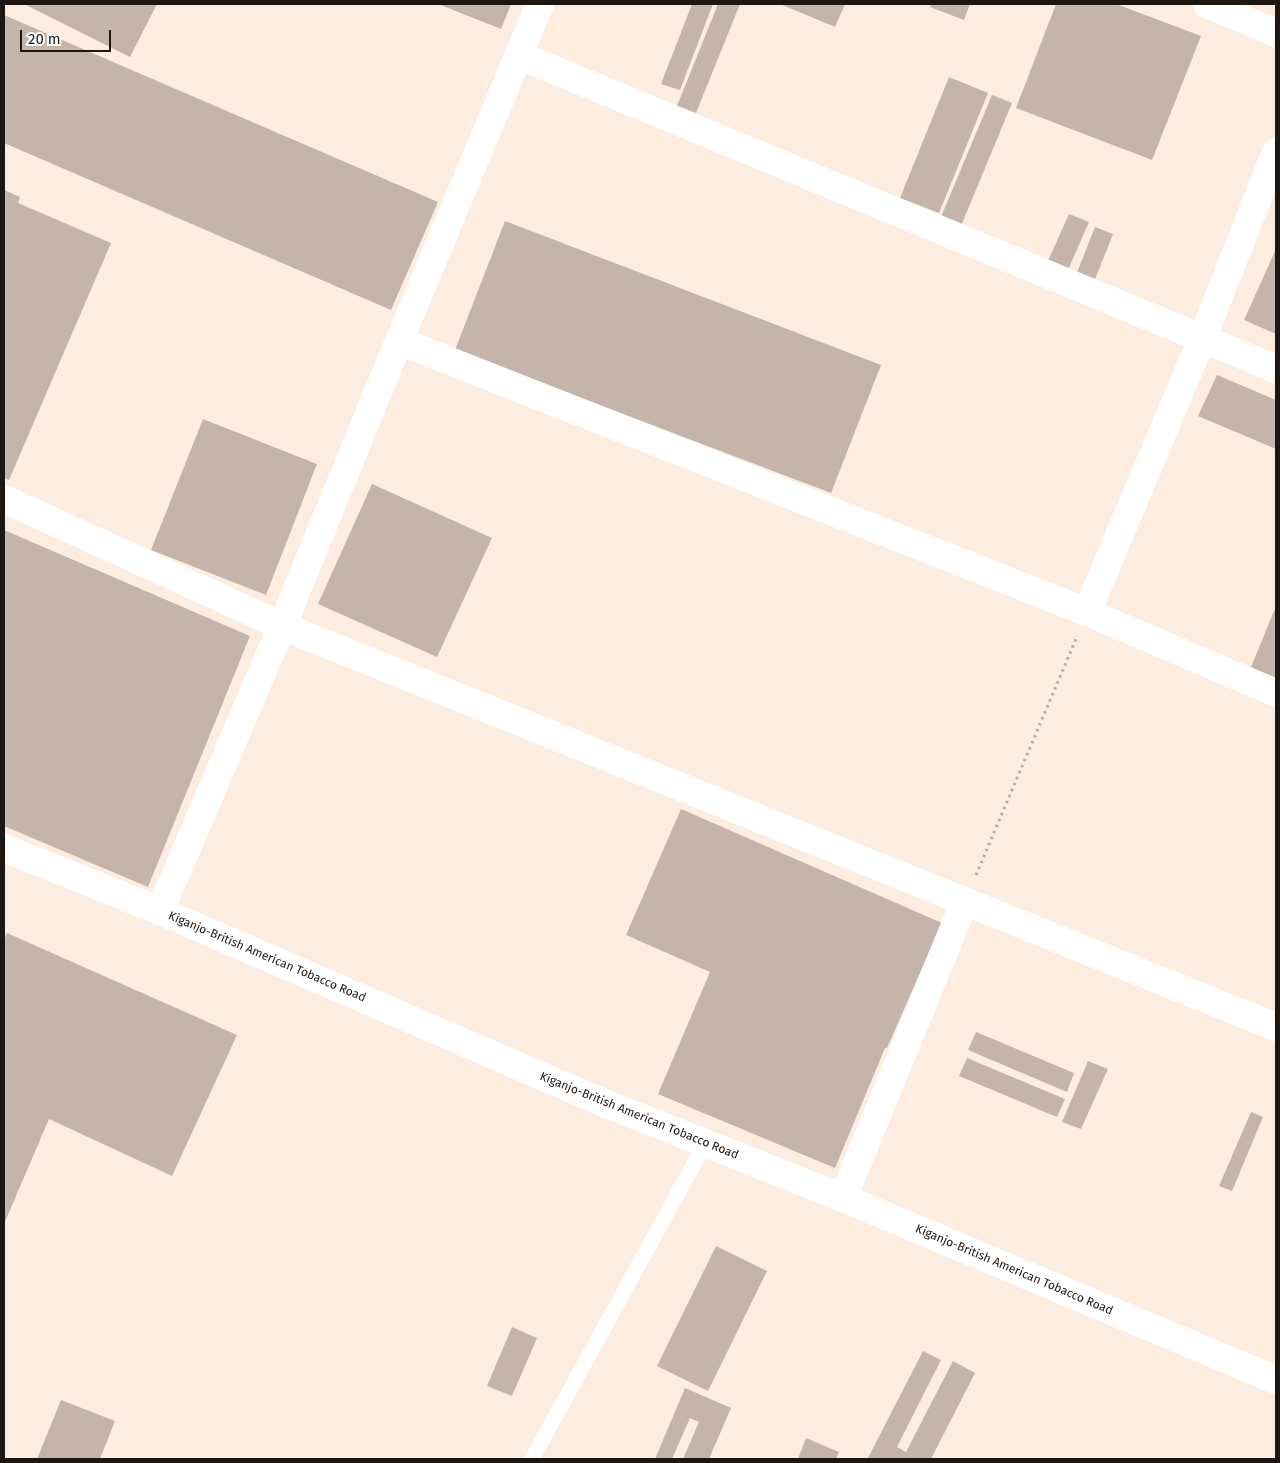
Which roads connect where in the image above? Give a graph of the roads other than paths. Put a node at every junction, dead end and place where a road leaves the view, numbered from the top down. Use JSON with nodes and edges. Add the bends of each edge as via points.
{"nodes":[{"id":1,"x":540,"y":4,"type":"edge"},
{"id":2,"x":1207,"y":4,"type":"edge"},
{"id":3,"x":1276,"y":33,"type":"edge"},
{"id":4,"x":518,"y":55,"type":"junction"},
{"id":5,"x":1276,"y":152,"type":"edge"},
{"id":6,"x":1202,"y":340,"type":"junction"},
{"id":7,"x":399,"y":341,"type":"junction"},
{"id":8,"x":1276,"y":369,"type":"edge"},
{"id":9,"x":4,"y":499,"type":"edge"},
{"id":10,"x":1087,"y":612,"type":"junction"},
{"id":11,"x":282,"y":626,"type":"junction"},
{"id":12,"x":1276,"y":693,"type":"edge"},
{"id":13,"x":4,"y":848,"type":"edge"},
{"id":14,"x":965,"y":901,"type":"junction"},
{"id":15,"x":160,"y":911,"type":"junction"},
{"id":16,"x":1276,"y":1027,"type":"edge"},
{"id":17,"x":705,"y":1144,"type":"junction"},
{"id":18,"x":843,"y":1198,"type":"junction"},
{"id":19,"x":1276,"y":1380,"type":"edge"},
{"id":20,"x":532,"y":1459,"type":"edge"}],
"edges":[{"from":1,"to":4,"type":"street"},
{"from":2,"to":3,"type":"street"},
{"from":4,"to":6,"type":"street"},
{"from":4,"to":7,"type":"street"},
{"from":5,"to":6,"type":"street"},
{"from":6,"to":8,"type":"street"},
{"from":6,"to":10,"type":"street"},
{"from":7,"to":10,"type":"street"},
{"from":7,"to":11,"type":"street"},
{"from":9,"to":11,"type":"street"},
{"from":10,"to":12,"type":"street"},
{"from":11,"to":14,"type":"street"},
{"from":11,"to":15,"type":"street"},
{"from":13,"to":15,"type":"street","name":"Kiganjo-British American Tobacco Road"},
{"from":14,"to":16,"type":"street"},
{"from":14,"to":18,"type":"street"},
{"from":15,"to":17,"type":"street","name":"Kiganjo-British American Tobacco Road"},
{"from":17,"to":18,"type":"street","name":"Kiganjo-British American Tobacco Road"},
{"from":17,"to":20,"type":"lane"},
{"from":18,"to":19,"type":"street","name":"Kiganjo-British American Tobacco Road"}]}
